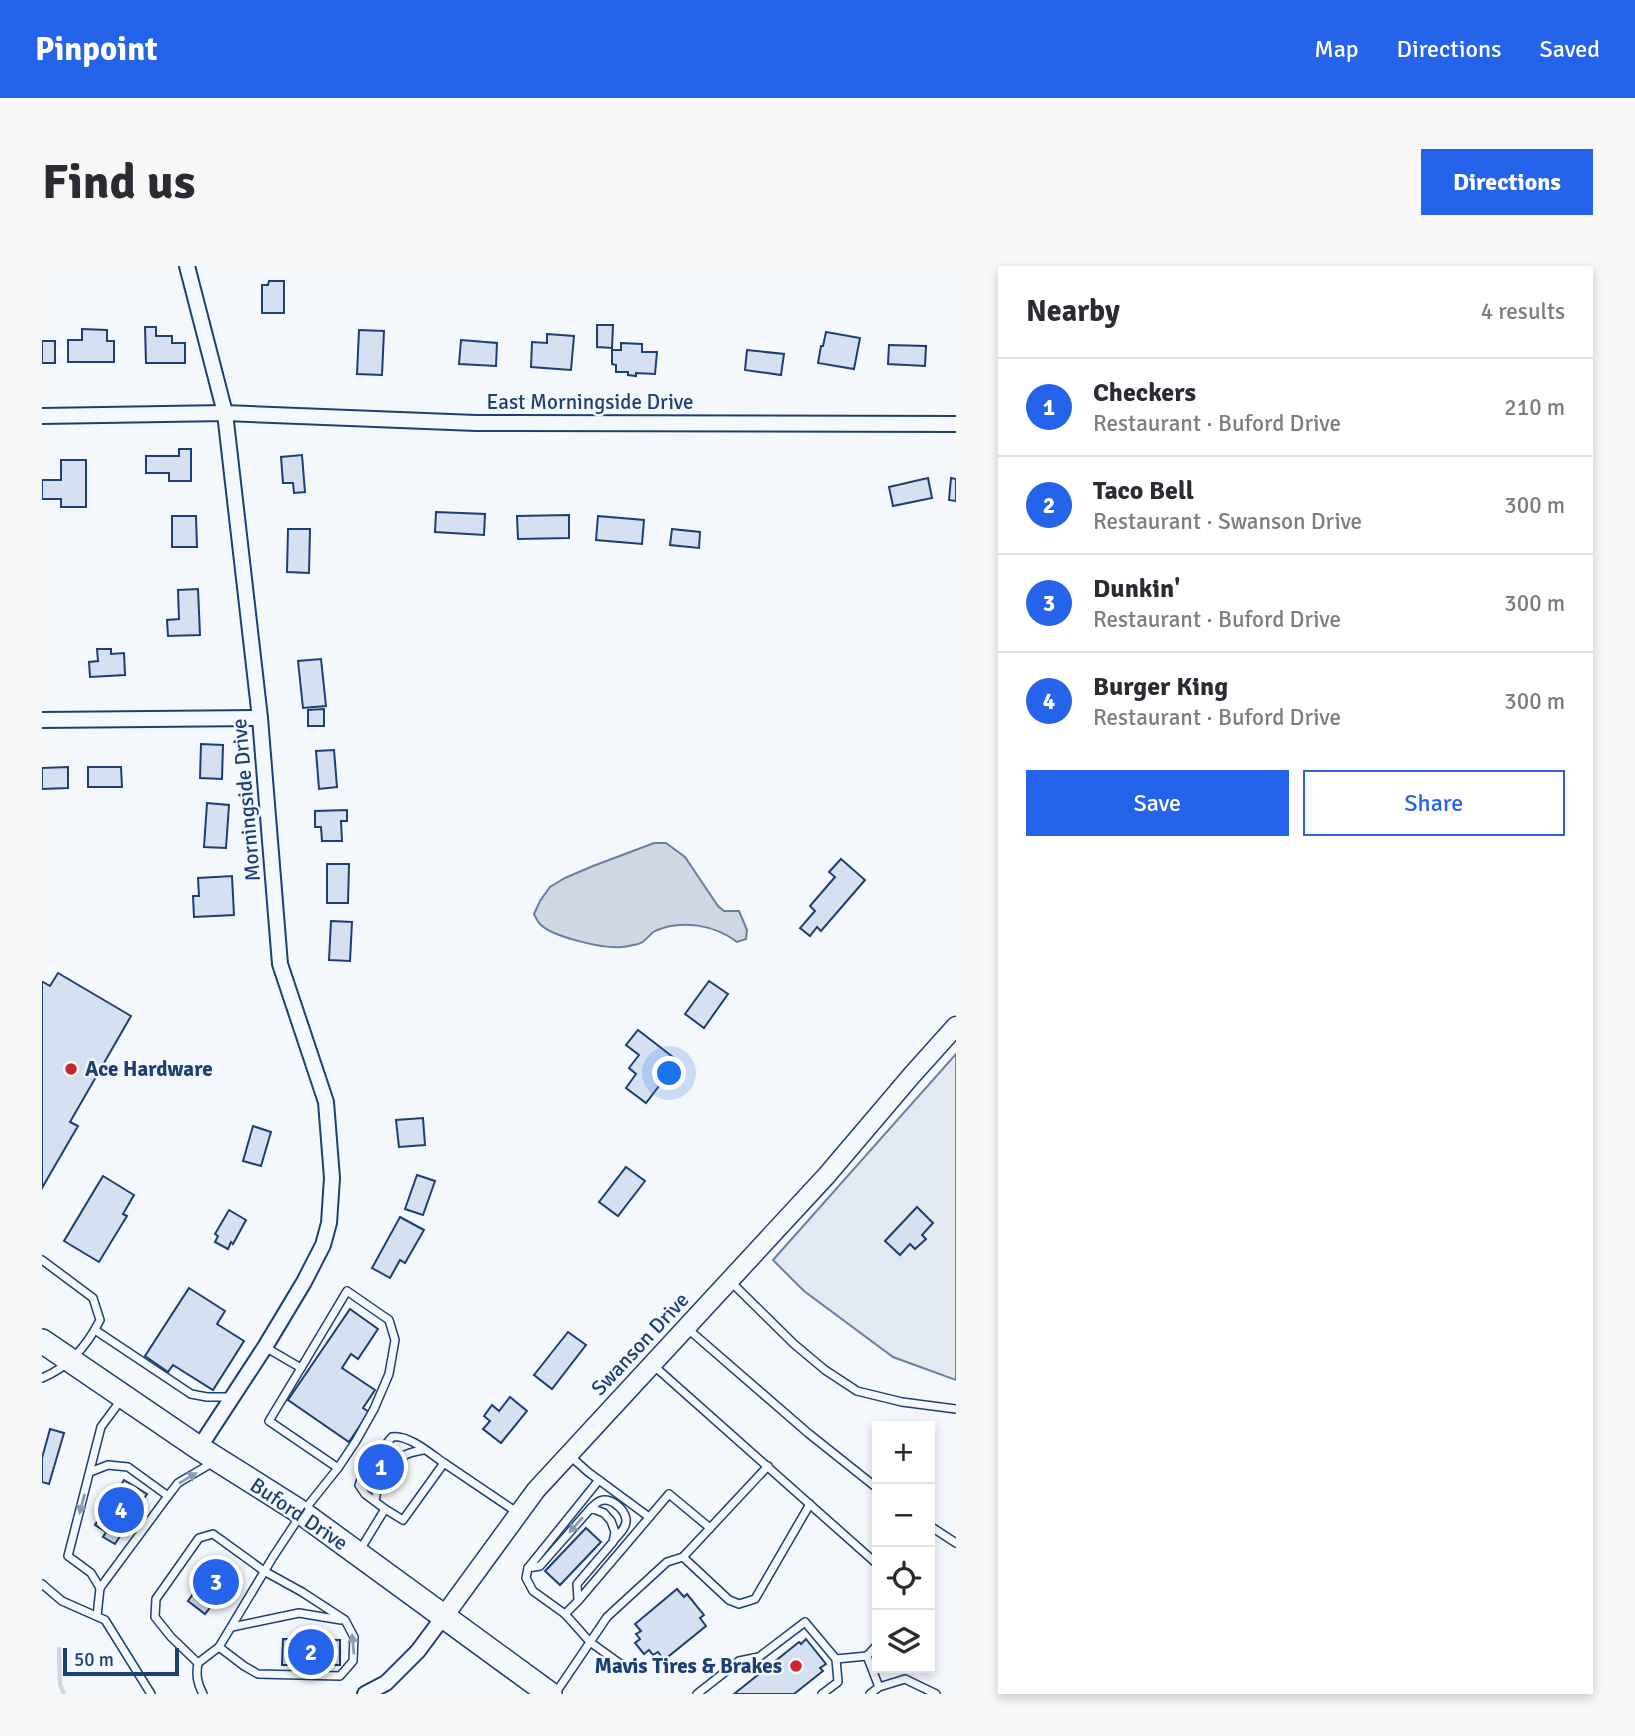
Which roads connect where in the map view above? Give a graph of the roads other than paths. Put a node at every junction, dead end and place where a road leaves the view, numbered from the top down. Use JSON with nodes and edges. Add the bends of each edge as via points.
{"nodes":[{"id":1,"x":187,"y":266,"type":"edge"},
{"id":2,"x":225,"y":413,"type":"junction"},
{"id":3,"x":42,"y":416,"type":"edge"},
{"id":4,"x":956,"y":424,"type":"edge"},
{"id":5,"x":260,"y":718,"type":"junction"},
{"id":6,"x":42,"y":720,"type":"edge"},
{"id":7,"x":956,"y":1026,"type":"edge"},
{"id":8,"x":42,"y":1261,"type":"edge"},
{"id":9,"x":730,"y":1281,"type":"junction"},
{"id":10,"x":686,"y":1328,"type":"junction"},
{"id":11,"x":95,"y":1330,"type":"junction"},
{"id":12,"x":52,"y":1346,"type":"edge"},
{"id":13,"x":265,"y":1347,"type":"junction"},
{"id":14,"x":652,"y":1364,"type":"junction"},
{"id":15,"x":301,"y":1368,"type":"junction"},
{"id":16,"x":42,"y":1378,"type":"edge"},
{"id":17,"x":123,"y":1396,"type":"junction"},
{"id":18,"x":233,"y":1397,"type":"junction"},
{"id":19,"x":956,"y":1409,"type":"edge"},
{"id":20,"x":423,"y":1450,"type":"junction"},
{"id":21,"x":208,"y":1454,"type":"junction"},
{"id":22,"x":569,"y":1454,"type":"junction"},
{"id":23,"x":444,"y":1463,"type":"junction"},
{"id":24,"x":768,"y":1466,"type":"junction"},
{"id":25,"x":338,"y":1468,"type":"junction"},
{"id":26,"x":90,"y":1472,"type":"junction"},
{"id":27,"x":599,"y":1480,"type":"junction"},
{"id":28,"x":872,"y":1485,"type":"edge"},
{"id":29,"x":168,"y":1496,"type":"junction"},
{"id":30,"x":375,"y":1501,"type":"junction"},
{"id":31,"x":810,"y":1504,"type":"junction"},
{"id":32,"x":591,"y":1508,"type":"junction"},
{"id":33,"x":385,"y":1509,"type":"junction"},
{"id":34,"x":302,"y":1513,"type":"junction"},
{"id":35,"x":518,"y":1513,"type":"junction"},
{"id":36,"x":649,"y":1517,"type":"junction"},
{"id":37,"x":710,"y":1528,"type":"junction"},
{"id":38,"x":935,"y":1529,"type":"edge"},
{"id":39,"x":613,"y":1542,"type":"junction"},
{"id":40,"x":956,"y":1543,"type":"edge"},
{"id":41,"x":357,"y":1553,"type":"junction"},
{"id":42,"x":683,"y":1556,"type":"junction"},
{"id":43,"x":872,"y":1560,"type":"edge"},
{"id":44,"x":527,"y":1568,"type":"junction"},
{"id":45,"x":264,"y":1571,"type":"junction"},
{"id":46,"x":42,"y":1584,"type":"edge"},
{"id":47,"x":100,"y":1588,"type":"junction"},
{"id":48,"x":578,"y":1601,"type":"junction"},
{"id":49,"x":565,"y":1614,"type":"junction"},
{"id":50,"x":97,"y":1616,"type":"junction"},
{"id":51,"x":444,"y":1616,"type":"junction"},
{"id":52,"x":345,"y":1620,"type":"junction"},
{"id":53,"x":232,"y":1627,"type":"junction"},
{"id":54,"x":590,"y":1642,"type":"junction"},
{"id":55,"x":219,"y":1647,"type":"junction"},
{"id":56,"x":872,"y":1650,"type":"edge"},
{"id":57,"x":867,"y":1656,"type":"junction"},
{"id":58,"x":836,"y":1659,"type":"junction"},
{"id":59,"x":198,"y":1663,"type":"junction"},
{"id":60,"x":629,"y":1670,"type":"dead end"},
{"id":61,"x":879,"y":1687,"type":"junction"},
{"id":62,"x":151,"y":1694,"type":"edge"},
{"id":63,"x":203,"y":1694,"type":"edge"},
{"id":64,"x":365,"y":1694,"type":"edge"},
{"id":65,"x":553,"y":1694,"type":"edge"},
{"id":66,"x":696,"y":1694,"type":"edge"},
{"id":67,"x":822,"y":1694,"type":"edge"},
{"id":68,"x":870,"y":1694,"type":"edge"},
{"id":69,"x":936,"y":1694,"type":"edge"}],
"edges":[{"from":1,"to":2,"type":"street","name":"Morningside Drive"},
{"from":2,"to":3,"type":"street","name":"East Morningside Drive"},
{"from":2,"to":4,"type":"street","name":"East Morningside Drive","via":[[476,423]]},
{"from":2,"to":5,"type":"street","name":"Morningside Drive"},
{"from":5,"to":6,"type":"street"},
{"from":5,"to":13,"type":"street","name":"Morningside Drive","via":[[280,964],[326,1102],[332,1178],[323,1245]]},
{"from":7,"to":9,"type":"street","name":"Swanson Drive"},
{"from":8,"to":11,"type":"lane","via":[[93,1298],[100,1321]]},
{"from":9,"to":10,"type":"street","name":"Swanson Drive"},
{"from":9,"to":19,"type":"lane","via":[[794,1344],[857,1391]]},
{"from":10,"to":14,"type":"street","name":"Swanson Drive"},
{"from":10,"to":28,"type":"lane"},
{"from":11,"to":12,"type":"lane","via":[[91,1338]]},
{"from":11,"to":18,"type":"lane","via":[[191,1394]]},
{"from":12,"to":16,"type":"lane"},
{"from":12,"to":17,"type":"highway","name":"Buford Drive"},
{"from":13,"to":15,"type":"lane"},
{"from":13,"to":18,"type":"street"},
{"from":14,"to":22,"type":"street","name":"Swanson Drive"},
{"from":14,"to":24,"type":"lane"},
{"from":15,"to":25,"type":"lane","via":[[269,1421]]},
{"from":15,"to":25,"type":"lane","via":[[347,1291],[389,1320],[395,1340],[389,1374],[374,1409]]},
{"from":17,"to":21,"type":"highway","name":"Buford Drive"},
{"from":17,"to":26,"type":"lane","via":[[102,1427]]},
{"from":18,"to":21,"type":"street"},
{"from":20,"to":23,"type":"lane"},
{"from":20,"to":30,"type":"lane","via":[[401,1457],[377,1490]]},
{"from":20,"to":30,"type":"lane","via":[[402,1436],[392,1437],[359,1485]]},
{"from":29,"to":21,"type":"lane","one_way":true},
{"from":21,"to":34,"type":"highway","name":"Buford Drive"},
{"from":22,"to":27,"type":"lane"},
{"from":22,"to":35,"type":"street","name":"Swanson Drive"},
{"from":23,"to":33,"type":"lane","via":[[403,1520]]},
{"from":23,"to":35,"type":"lane"},
{"from":24,"to":31,"type":"lane"},
{"from":24,"to":37,"type":"lane"},
{"from":25,"to":34,"type":"lane"},
{"from":26,"to":29,"type":"lane","via":[[108,1465],[128,1467]]},
{"from":26,"to":47,"type":"lane","one_way":true,"via":[[68,1556],[91,1573]]},
{"from":27,"to":36,"type":"lane"},
{"from":27,"to":44,"type":"lane"},
{"from":29,"to":47,"type":"lane"},
{"from":30,"to":33,"type":"lane"},
{"from":31,"to":42,"type":"lane","via":[[755,1599],[739,1604],[729,1600]]},
{"from":31,"to":43,"type":"lane"},
{"from":32,"to":39,"type":"lane","via":[[611,1521]]},
{"from":32,"to":39,"type":"lane","via":[[603,1499],[621,1509],[625,1528]]},
{"from":32,"to":44,"type":"lane","one_way":true,"via":[[540,1566]]},
{"from":33,"to":41,"type":"lane"},
{"from":34,"to":41,"type":"highway","name":"Buford Drive"},
{"from":34,"to":45,"type":"lane"},
{"from":35,"to":51,"type":"street","name":"Swanson Drive"},
{"from":36,"to":37,"type":"lane","via":[[669,1494]]},
{"from":36,"to":48,"type":"lane"},
{"from":37,"to":42,"type":"lane"},
{"from":38,"to":40,"type":"lane"},
{"from":39,"to":48,"type":"lane","via":[[577,1584]]},
{"from":41,"to":51,"type":"highway","name":"Buford Drive"},
{"from":42,"to":54,"type":"lane","via":[[654,1573],[607,1617]]},
{"from":44,"to":49,"type":"lane","via":[[533,1591]]},
{"from":45,"to":52,"type":"lane"},
{"from":45,"to":53,"type":"lane"},
{"from":45,"to":59,"type":"lane","via":[[213,1534],[199,1538],[156,1599],[155,1617]]},
{"from":46,"to":50,"type":"lane","via":[[62,1601]]},
{"from":47,"to":50,"type":"lane"},
{"from":48,"to":49,"type":"lane"},
{"from":49,"to":54,"type":"lane"},
{"from":50,"to":62,"type":"lane","via":[[105,1620]]},
{"from":51,"to":64,"type":"street","name":"Swanson Drive","via":[[389,1687]]},
{"from":51,"to":65,"type":"highway","name":"Buford Drive"},
{"from":52,"to":53,"type":"lane","via":[[299,1613]]},
{"from":55,"to":52,"type":"lane","one_way":true,"via":[[258,1674],[340,1676],[354,1661],[354,1637]]},
{"from":53,"to":55,"type":"lane"},
{"from":54,"to":60,"type":"lane"},
{"from":54,"to":65,"type":"lane"},
{"from":55,"to":59,"type":"lane"},
{"from":56,"to":57,"type":"lane"},
{"from":57,"to":58,"type":"lane"},
{"from":57,"to":61,"type":"lane"},
{"from":58,"to":66,"type":"lane","via":[[806,1622],[760,1657],[739,1661]]},
{"from":58,"to":67,"type":"lane","via":[[838,1682]]},
{"from":59,"to":63,"type":"lane"},
{"from":61,"to":68,"type":"lane"},
{"from":61,"to":69,"type":"lane","via":[[905,1679]]}]}
